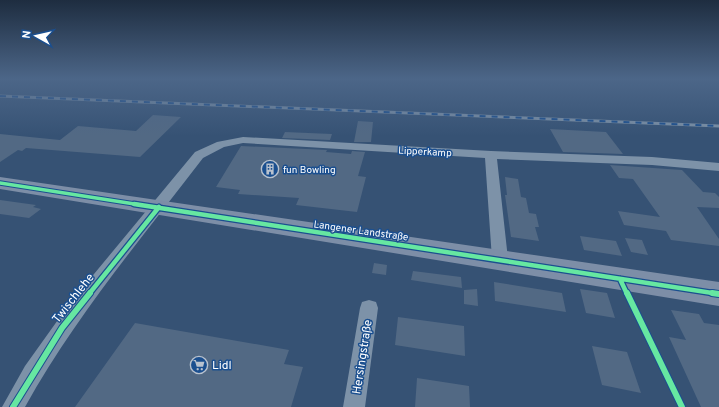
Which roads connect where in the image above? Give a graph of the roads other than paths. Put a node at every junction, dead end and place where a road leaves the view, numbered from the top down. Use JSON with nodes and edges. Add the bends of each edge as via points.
{"nodes":[{"id":1,"x":491,"y":155,"type":"junction"},
{"id":2,"x":719,"y":167,"type":"edge"},
{"id":3,"x":0,"y":183,"type":"edge"},
{"id":4,"x":159,"y":207,"type":"junction"},
{"id":5,"x":500,"y":259,"type":"junction"},
{"id":6,"x":719,"y":294,"type":"edge"},
{"id":7,"x":369,"y":308,"type":"dead end"},
{"id":8,"x":13,"y":407,"type":"edge"},
{"id":9,"x":354,"y":407,"type":"edge"}],
"edges":[{"from":1,"to":2,"type":"street","name":"Lipperkamp"},
{"from":1,"to":4,"type":"street","name":"Lipperkamp","via":[[236,140],[199,155]]},
{"from":1,"to":5,"type":"street"},
{"from":3,"to":4,"type":"main road","name":"Langener Landstraße"},
{"from":4,"to":5,"type":"main road","name":"Langener Landstraße"},
{"from":4,"to":8,"type":"street","name":"Twischlehe","via":[[62,328]]},
{"from":5,"to":6,"type":"main road","name":"Langener Landstraße"},
{"from":7,"to":9,"type":"street","name":"Hersingstraße"}]}
